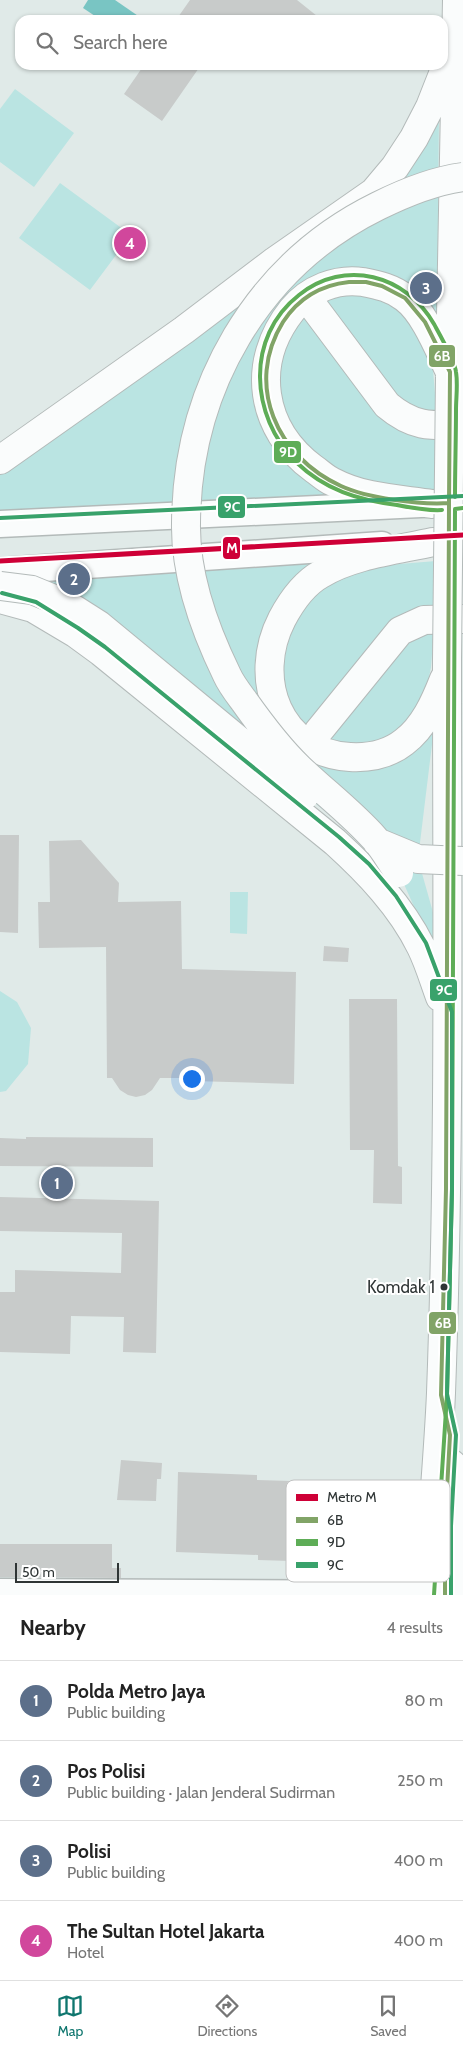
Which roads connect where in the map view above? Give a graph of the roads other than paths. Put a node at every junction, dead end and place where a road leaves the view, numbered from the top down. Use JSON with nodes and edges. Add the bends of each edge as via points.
{"nodes":[{"id":1,"x":457,"y":0,"type":"edge"},
{"id":2,"x":456,"y":41,"type":"junction"},
{"id":3,"x":448,"y":61,"type":"edge"},
{"id":4,"x":445,"y":70,"type":"edge"},
{"id":5,"x":463,"y":177,"type":"edge"},
{"id":6,"x":275,"y":261,"type":"junction"},
{"id":7,"x":292,"y":281,"type":"dead end"},
{"id":8,"x":313,"y":306,"type":"dead end"},
{"id":9,"x":450,"y":375,"type":"junction"},
{"id":10,"x":463,"y":426,"type":"edge"},
{"id":11,"x":0,"y":460,"type":"edge"},
{"id":12,"x":463,"y":502,"type":"edge"},
{"id":13,"x":432,"y":504,"type":"junction"},
{"id":14,"x":0,"y":524,"type":"edge"},
{"id":15,"x":463,"y":541,"type":"edge"},
{"id":16,"x":433,"y":542,"type":"junction"},
{"id":17,"x":0,"y":571,"type":"edge"},
{"id":18,"x":0,"y":586,"type":"edge"},
{"id":19,"x":0,"y":599,"type":"edge"},
{"id":20,"x":463,"y":619,"type":"edge"},
{"id":21,"x":447,"y":664,"type":"junction"},
{"id":22,"x":318,"y":732,"type":"dead end"},
{"id":23,"x":463,"y":861,"type":"edge"},
{"id":24,"x":446,"y":978,"type":"junction"},
{"id":25,"x":446,"y":1013,"type":"junction"},
{"id":26,"x":441,"y":1395,"type":"junction"},
{"id":27,"x":435,"y":1480,"type":"edge"},
{"id":28,"x":0,"y":1592,"type":"edge"},
{"id":29,"x":319,"y":1594,"type":"edge"},
{"id":30,"x":428,"y":1594,"type":"edge"},
{"id":31,"x":455,"y":1595,"type":"edge"}],
"edges":[{"from":1,"to":2,"type":"highway"},
{"from":2,"to":3,"type":"highway"},
{"from":2,"to":9,"type":"highway"},
{"from":4,"to":6,"type":"highway","via":[[418,131],[374,192]]},
{"from":5,"to":24,"type":"highway","bridge":true,"via":[[405,193],[358,216],[310,249],[273,285],[234,339],[212,386],[197,432],[188,482],[186,524],[189,561],[201,615],[228,677],[263,728],[297,766],[377,840],[399,872]]},
{"from":6,"to":7,"type":"highway"},
{"from":6,"to":11,"type":"highway","via":[[176,336]]},
{"from":8,"to":10,"type":"highway","via":[[387,404],[401,416],[430,426]]},
{"from":9,"to":13,"type":"highway","via":[[423,320],[406,299],[383,285],[353,281],[314,291],[299,302],[272,342],[267,363],[266,392],[271,414],[285,442],[304,462],[331,481],[358,493]]},
{"from":9,"to":21,"type":"highway","bridge":true},
{"from":12,"to":13,"type":"main road"},
{"from":13,"to":14,"type":"main road"},
{"from":15,"to":16,"type":"main road"},
{"from":16,"to":17,"type":"main road"},
{"from":16,"to":21,"type":"highway","via":[[344,563],[320,574],[301,590],[278,628],[271,648],[270,675],[274,701],[283,720],[297,736],[312,748],[333,756],[360,758],[384,754],[404,743],[416,731],[438,694]]},
{"from":18,"to":23,"type":"highway","bridge":true,"via":[[32,590],[66,604],[99,625],[341,823],[384,846],[418,859]]},
{"from":19,"to":25,"type":"highway","via":[[33,608],[101,652],[267,782],[365,869],[392,900],[421,946]]},
{"from":20,"to":22,"type":"highway","via":[[424,620],[400,631]]},
{"from":21,"to":24,"type":"highway"},
{"from":24,"to":25,"type":"highway"},
{"from":25,"to":26,"type":"highway"},
{"from":26,"to":27,"type":"highway"},
{"from":26,"to":31,"type":"highway","via":[[450,1435]]},
{"from":28,"to":29,"type":"main road"},
{"from":29,"to":30,"type":"main road"}]}
